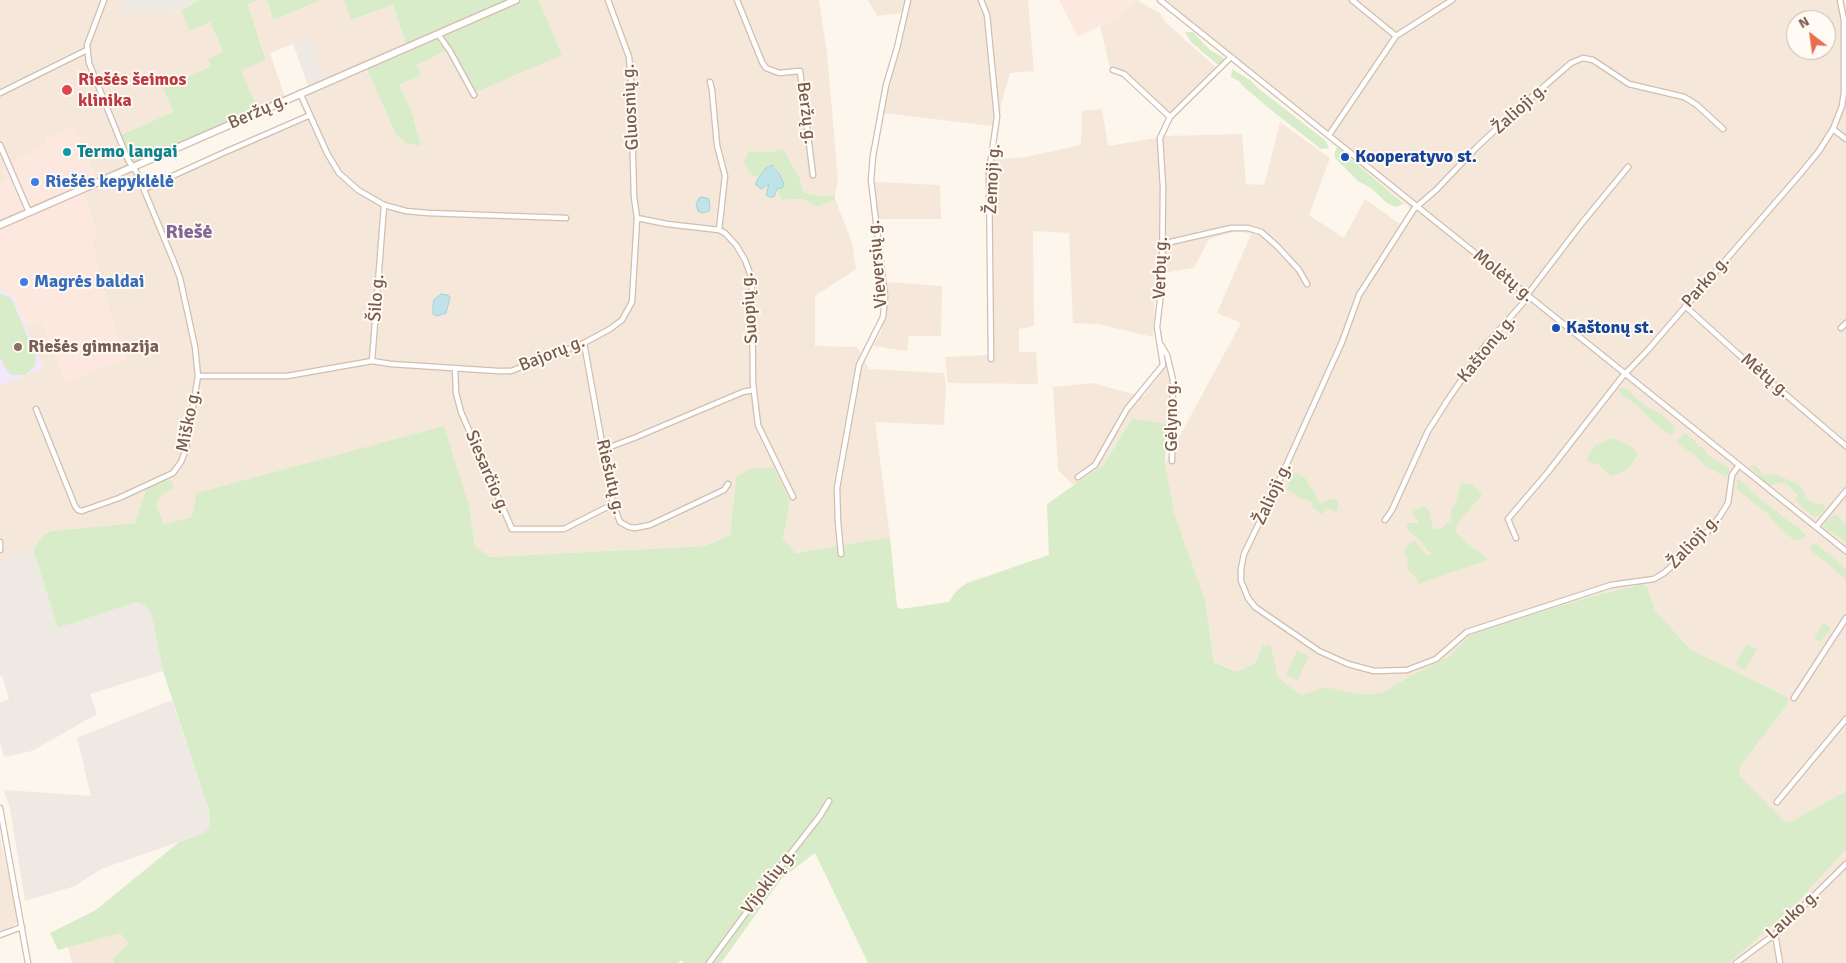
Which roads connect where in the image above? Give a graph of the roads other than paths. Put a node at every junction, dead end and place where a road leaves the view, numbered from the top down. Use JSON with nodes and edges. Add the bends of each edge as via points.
{"nodes":[{"id":1,"x":104,"y":0,"type":"edge"},
{"id":2,"x":516,"y":0,"type":"edge"},
{"id":3,"x":608,"y":0,"type":"edge"},
{"id":4,"x":737,"y":0,"type":"edge"},
{"id":5,"x":908,"y":0,"type":"edge"},
{"id":6,"x":982,"y":0,"type":"edge"},
{"id":7,"x":1160,"y":0,"type":"edge"},
{"id":8,"x":1352,"y":0,"type":"edge"},
{"id":9,"x":1452,"y":0,"type":"edge"},
{"id":10,"x":1840,"y":0,"type":"edge"},
{"id":11,"x":438,"y":34,"type":"junction"},
{"id":12,"x":1396,"y":36,"type":"junction"},
{"id":13,"x":87,"y":50,"type":"junction"},
{"id":14,"x":1231,"y":57,"type":"junction"},
{"id":15,"x":1112,"y":70,"type":"dead end"},
{"id":16,"x":710,"y":82,"type":"dead end"},
{"id":17,"x":0,"y":93,"type":"edge"},
{"id":18,"x":300,"y":93,"type":"junction"},
{"id":19,"x":474,"y":95,"type":"dead end"},
{"id":20,"x":308,"y":116,"type":"junction"},
{"id":21,"x":1170,"y":117,"type":"junction"},
{"id":22,"x":1723,"y":129,"type":"dead end"},
{"id":23,"x":1833,"y":129,"type":"junction"},
{"id":24,"x":1329,"y":136,"type":"junction"},
{"id":25,"x":1846,"y":139,"type":"edge"},
{"id":26,"x":0,"y":145,"type":"edge"},
{"id":27,"x":132,"y":167,"type":"junction"},
{"id":28,"x":1628,"y":167,"type":"dead end"},
{"id":29,"x":813,"y":176,"type":"dead end"},
{"id":30,"x":144,"y":189,"type":"junction"},
{"id":31,"x":384,"y":205,"type":"junction"},
{"id":32,"x":1417,"y":206,"type":"junction"},
{"id":33,"x":29,"y":212,"type":"junction"},
{"id":34,"x":566,"y":218,"type":"dead end"},
{"id":35,"x":637,"y":218,"type":"junction"},
{"id":36,"x":0,"y":225,"type":"edge"},
{"id":37,"x":719,"y":230,"type":"junction"},
{"id":38,"x":1162,"y":244,"type":"junction"},
{"id":39,"x":1307,"y":284,"type":"dead end"},
{"id":40,"x":1527,"y":295,"type":"junction"},
{"id":41,"x":1685,"y":306,"type":"junction"},
{"id":42,"x":1846,"y":323,"type":"edge"},
{"id":43,"x":1841,"y":328,"type":"dead end"},
{"id":44,"x":584,"y":343,"type":"junction"},
{"id":45,"x":1160,"y":344,"type":"junction"},
{"id":46,"x":991,"y":359,"type":"dead end"},
{"id":47,"x":372,"y":360,"type":"junction"},
{"id":48,"x":456,"y":368,"type":"junction"},
{"id":49,"x":1625,"y":374,"type":"junction"},
{"id":50,"x":198,"y":376,"type":"junction"},
{"id":51,"x":753,"y":390,"type":"junction"},
{"id":52,"x":36,"y":409,"type":"dead end"},
{"id":53,"x":1846,"y":446,"type":"edge"},
{"id":54,"x":602,"y":450,"type":"junction"},
{"id":55,"x":1172,"y":461,"type":"dead end"},
{"id":56,"x":1739,"y":465,"type":"junction"},
{"id":57,"x":1078,"y":477,"type":"dead end"},
{"id":58,"x":728,"y":484,"type":"dead end"},
{"id":59,"x":1846,"y":491,"type":"edge"},
{"id":60,"x":793,"y":497,"type":"dead end"},
{"id":61,"x":613,"y":504,"type":"junction"},
{"id":62,"x":1385,"y":520,"type":"dead end"},
{"id":63,"x":1816,"y":527,"type":"junction"},
{"id":64,"x":1516,"y":538,"type":"dead end"},
{"id":65,"x":0,"y":542,"type":"edge"},
{"id":66,"x":0,"y":550,"type":"edge"},
{"id":67,"x":1846,"y":551,"type":"edge"},
{"id":68,"x":841,"y":554,"type":"dead end"},
{"id":69,"x":1846,"y":618,"type":"edge"},
{"id":70,"x":1794,"y":698,"type":"dead end"},
{"id":71,"x":1846,"y":719,"type":"edge"},
{"id":72,"x":829,"y":801,"type":"dead end"},
{"id":73,"x":1776,"y":802,"type":"dead end"},
{"id":74,"x":0,"y":808,"type":"edge"},
{"id":75,"x":1846,"y":864,"type":"edge"},
{"id":76,"x":22,"y":927,"type":"junction"},
{"id":77,"x":1775,"y":934,"type":"junction"},
{"id":78,"x":0,"y":935,"type":"edge"},
{"id":79,"x":28,"y":963,"type":"edge"},
{"id":80,"x":710,"y":963,"type":"edge"},
{"id":81,"x":1736,"y":963,"type":"edge"},
{"id":82,"x":1780,"y":963,"type":"edge"}],
"edges":[{"from":1,"to":13,"type":"street"},
{"from":2,"to":11,"type":"main road","name":"Beržų g."},
{"from":3,"to":35,"type":"street","name":"Gluosnių g.","via":[[628,58]]},
{"from":4,"to":29,"type":"street","name":"Beržų g.","via":[[766,68],[779,73],[800,71]]},
{"from":5,"to":68,"type":"street","name":"Vieversių g.","via":[[886,85],[873,156],[871,180],[885,297],[883,317],[859,365],[837,488]]},
{"from":6,"to":46,"type":"street","name":"Žemoji g.","via":[[987,15],[997,117],[990,172]]},
{"from":7,"to":14,"type":"street","name":"Molėtų g."},
{"from":8,"to":12,"type":"street"},
{"from":9,"to":12,"type":"street"},
{"from":10,"to":23,"type":"street","name":"Parko g.","via":[[1844,20],[1844,92]]},
{"from":11,"to":18,"type":"main road","name":"Beržų g."},
{"from":11,"to":19,"type":"street"},
{"from":12,"to":24,"type":"street"},
{"from":13,"to":17,"type":"street"},
{"from":13,"to":27,"type":"street","name":"Miško g.","via":[[95,80]]},
{"from":14,"to":21,"type":"street","name":"Verbų g."},
{"from":14,"to":24,"type":"street","name":"Molėtų g."},
{"from":15,"to":21,"type":"street","via":[[1124,74]]},
{"from":16,"to":37,"type":"street","via":[[717,145],[725,176]]},
{"from":18,"to":20,"type":"street"},
{"from":18,"to":27,"type":"main road","name":"Beržų g."},
{"from":20,"to":30,"type":"street"},
{"from":20,"to":31,"type":"street","via":[[339,173],[358,190]]},
{"from":21,"to":38,"type":"street","name":"Verbų g.","via":[[1160,138]]},
{"from":22,"to":32,"type":"street","name":"Žalioji g.","via":[[1697,105],[1684,98],[1638,87],[1593,60],[1579,58],[1510,116]]},
{"from":23,"to":25,"type":"street"},
{"from":23,"to":41,"type":"street","name":"Parko g.","via":[[1807,165]]},
{"from":24,"to":32,"type":"street","name":"Molėtų g."},
{"from":26,"to":33,"type":"street"},
{"from":27,"to":30,"type":"street","name":"Miško g."},
{"from":27,"to":33,"type":"main road","name":"Beržų g."},
{"from":28,"to":40,"type":"street","name":"Kaštonų g."},
{"from":30,"to":50,"type":"street","name":"Miško g.","via":[[180,278]]},
{"from":31,"to":34,"type":"street","via":[[428,213]]},
{"from":31,"to":47,"type":"street","name":"Šilo g."},
{"from":32,"to":40,"type":"street","name":"Molėtų g."},
{"from":32,"to":56,"type":"street","name":"Žalioji g.","via":[[1359,295],[1342,342],[1244,554],[1241,581],[1248,598],[1262,614],[1308,645],[1348,664],[1374,671],[1407,670],[1447,651],[1467,632],[1611,585],[1654,579],[1664,573],[1696,544],[1720,516],[1729,498],[1732,475]]},
{"from":33,"to":36,"type":"main road","name":"Beržų g."},
{"from":35,"to":37,"type":"street"},
{"from":35,"to":44,"type":"street","name":"Bajorų g.","via":[[630,308],[617,325]]},
{"from":37,"to":51,"type":"street","name":"Suopių g.","via":[[736,245],[746,260],[752,279]]},
{"from":38,"to":39,"type":"street","via":[[1232,228],[1248,228],[1261,232],[1277,246]]},
{"from":38,"to":45,"type":"street","name":"Verbų g.","via":[[1157,327]]},
{"from":40,"to":49,"type":"street","name":"Molėtų g."},
{"from":40,"to":62,"type":"street","name":"Kaštonų g.","via":[[1484,347],[1428,431]]},
{"from":41,"to":49,"type":"street","name":"Parko g."},
{"from":41,"to":53,"type":"street","name":"Mėtų g."},
{"from":42,"to":43,"type":"street"},
{"from":44,"to":48,"type":"street","name":"Bajorų g.","via":[[511,370]]},
{"from":44,"to":54,"type":"street","name":"Riešutų g."},
{"from":45,"to":55,"type":"street","name":"Gėlyno g.","via":[[1167,355],[1173,380]]},
{"from":45,"to":57,"type":"street","name":"Verbų g.","via":[[1163,366],[1127,409],[1095,465]]},
{"from":47,"to":48,"type":"street","name":"Bajorų g."},
{"from":47,"to":50,"type":"street","via":[[287,376]]},
{"from":48,"to":61,"type":"street","name":"Siesarčio g.","via":[[456,393],[461,412],[512,529],[564,529]]},
{"from":49,"to":56,"type":"street","name":"Molėtų g."},
{"from":49,"to":64,"type":"street","name":"Parko g.","via":[[1508,519]]},
{"from":50,"to":52,"type":"street","name":"Miško g.","via":[[186,449],[177,469],[126,495],[82,511],[75,506]]},
{"from":51,"to":54,"type":"street"},
{"from":51,"to":60,"type":"street","name":"Suopių g.","via":[[758,425]]},
{"from":54,"to":61,"type":"street","name":"Riešutų g."},
{"from":56,"to":63,"type":"street","name":"Molėtų g."},
{"from":58,"to":61,"type":"street","name":"Riešutų g.","via":[[724,490],[642,528],[624,525],[617,518]]},
{"from":59,"to":63,"type":"street"},
{"from":63,"to":67,"type":"street","name":"Molėtų g."},
{"from":65,"to":66,"type":"street"},
{"from":69,"to":70,"type":"street"},
{"from":71,"to":73,"type":"street"},
{"from":72,"to":80,"type":"street","name":"Vijoklių g."},
{"from":74,"to":76,"type":"street"},
{"from":75,"to":77,"type":"street","name":"Lauko g."},
{"from":76,"to":78,"type":"street"},
{"from":76,"to":79,"type":"street"},
{"from":77,"to":81,"type":"street","name":"Lauko g."},
{"from":77,"to":82,"type":"street"}]}
